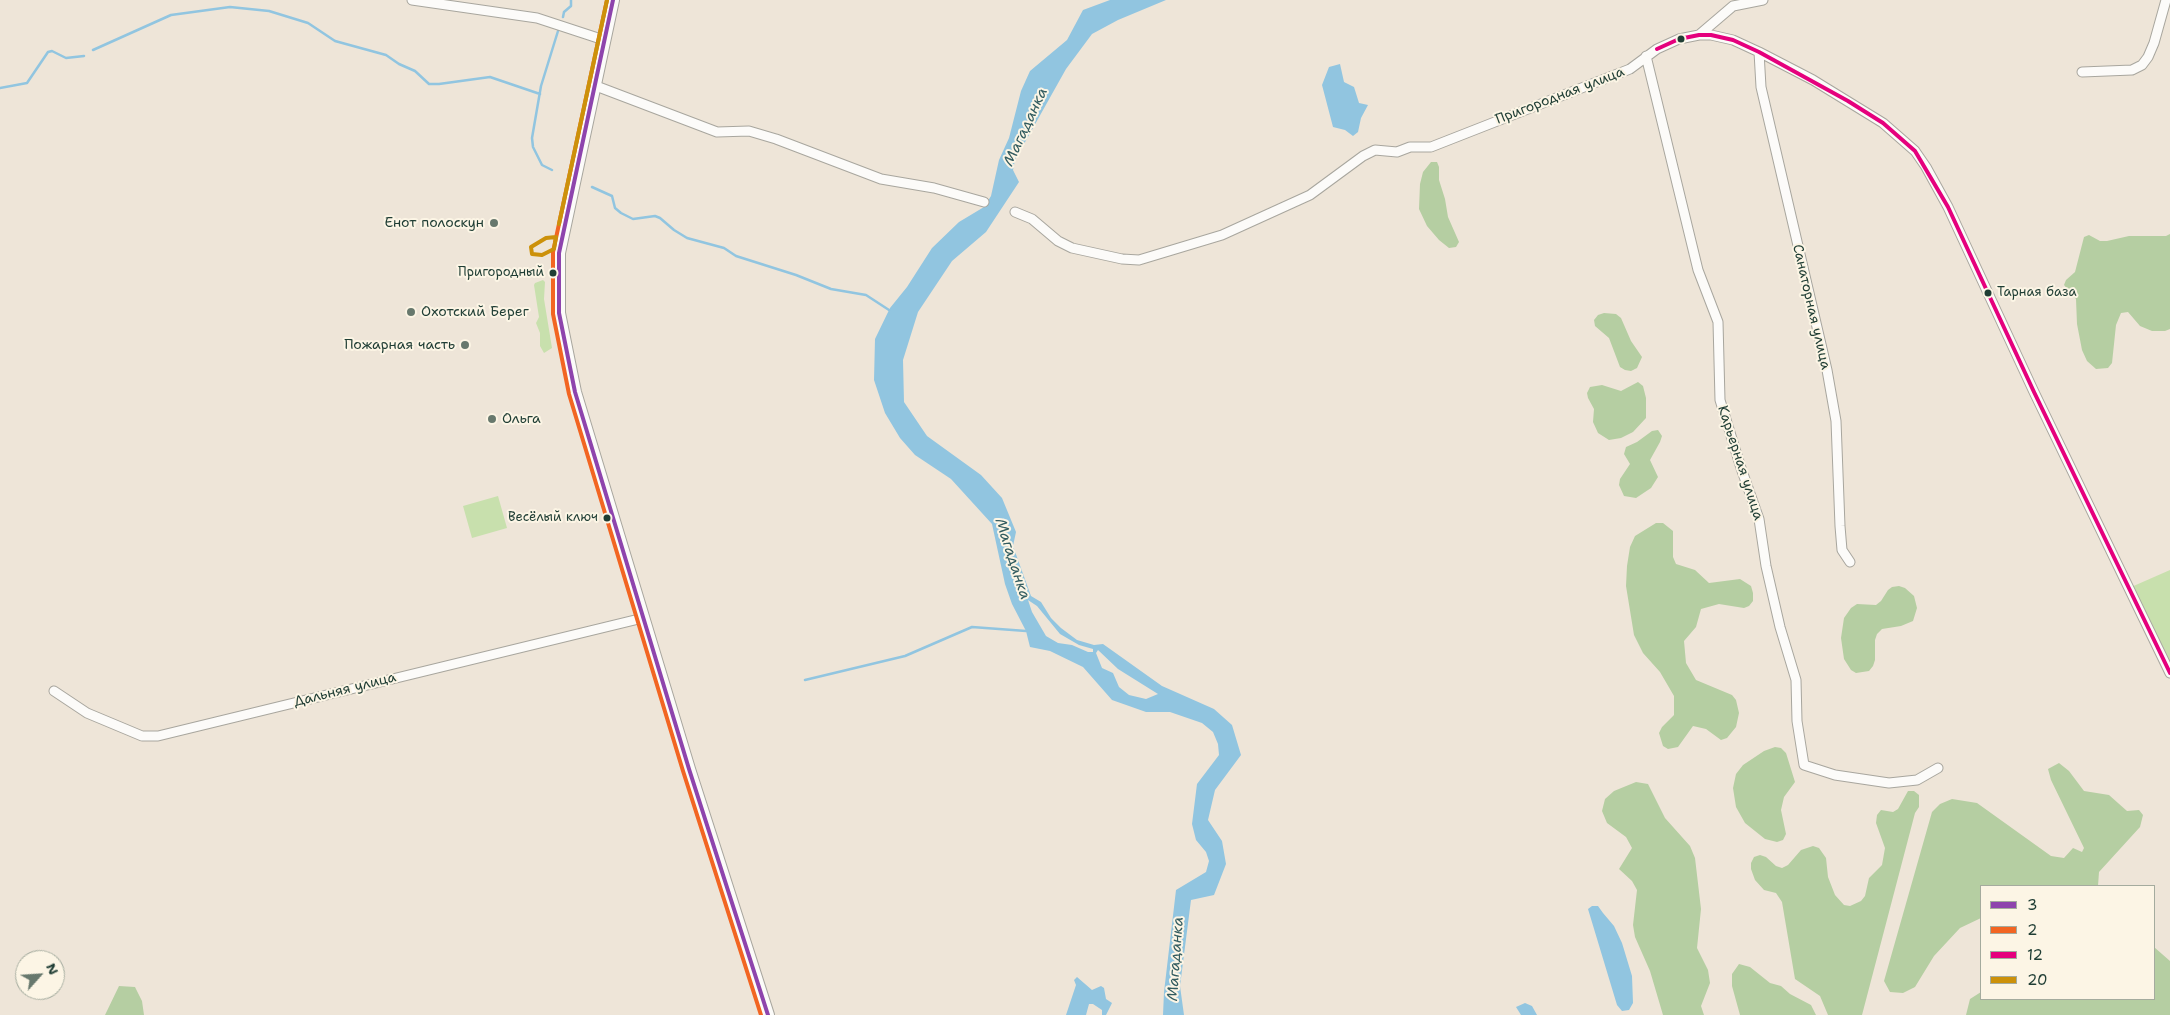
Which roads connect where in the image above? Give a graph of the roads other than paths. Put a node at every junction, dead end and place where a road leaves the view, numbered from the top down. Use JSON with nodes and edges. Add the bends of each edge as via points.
{"nodes":[{"id":1,"x":412,"y":0,"type":"edge"},
{"id":2,"x":613,"y":0,"type":"edge"},
{"id":3,"x":1763,"y":0,"type":"edge"},
{"id":4,"x":2166,"y":0,"type":"edge"},
{"id":5,"x":1699,"y":35,"type":"junction"},
{"id":6,"x":604,"y":40,"type":"junction"},
{"id":7,"x":1759,"y":52,"type":"junction"},
{"id":8,"x":1646,"y":56,"type":"junction"},
{"id":9,"x":2082,"y":72,"type":"dead end"},
{"id":10,"x":596,"y":86,"type":"junction"},
{"id":11,"x":984,"y":202,"type":"dead end"},
{"id":12,"x":1015,"y":212,"type":"dead end"},
{"id":13,"x":1850,"y":562,"type":"dead end"},
{"id":14,"x":643,"y":618,"type":"junction"},
{"id":15,"x":2170,"y":673,"type":"edge"},
{"id":16,"x":54,"y":691,"type":"dead end"},
{"id":17,"x":1938,"y":768,"type":"dead end"},
{"id":18,"x":768,"y":1015,"type":"edge"}],
"edges":[{"from":1,"to":6,"type":"street","via":[[537,18]]},
{"from":2,"to":6,"type":"main road"},
{"from":3,"to":5,"type":"street","via":[[1733,6]]},
{"from":4,"to":9,"type":"street","via":[[2154,44],[2142,64],[2132,70]]},
{"from":5,"to":7,"type":"street","name":"Пригородная улица","via":[[1721,37]]},
{"from":5,"to":8,"type":"street","name":"Пригородная улица","via":[[1679,39]]},
{"from":6,"to":10,"type":"main road"},
{"from":7,"to":13,"type":"street","name":"Санаторная улица","via":[[1761,87],[1827,370],[1836,421],[1840,534],[1842,550]]},
{"from":7,"to":15,"type":"street","name":"Пригородная улица","via":[[1813,80],[1883,123],[1915,151],[1926,167]]},
{"from":8,"to":12,"type":"street","name":"Пригородная улица","via":[[1630,70],[1431,147],[1410,147],[1397,152],[1375,150],[1310,195],[1222,235],[1139,260],[1072,248],[1058,241],[1032,219]]},
{"from":8,"to":17,"type":"street","name":"Карьерная улица","via":[[1698,270],[1718,322],[1720,400],[1759,518],[1766,566],[1796,680],[1797,721],[1804,765],[1835,775],[1889,782],[1917,780]]},
{"from":10,"to":11,"type":"street","via":[[717,132],[749,131],[880,179],[934,188]]},
{"from":10,"to":14,"type":"main road","via":[[559,253],[558,313],[575,392]]},
{"from":14,"to":16,"type":"street","name":"Дальняя улица","via":[[158,736],[142,736],[87,713]]},
{"from":14,"to":18,"type":"main road"}]}
